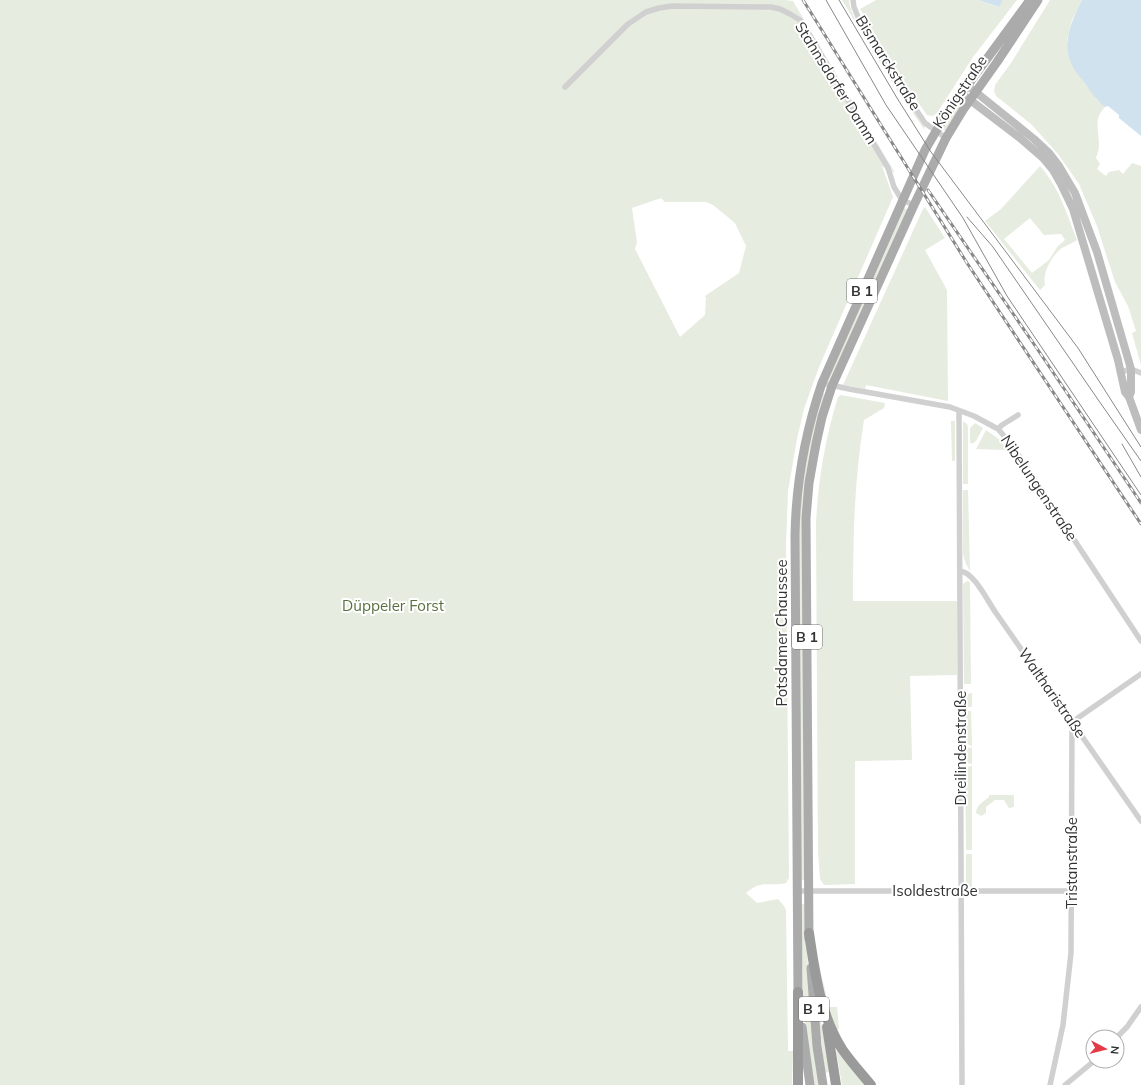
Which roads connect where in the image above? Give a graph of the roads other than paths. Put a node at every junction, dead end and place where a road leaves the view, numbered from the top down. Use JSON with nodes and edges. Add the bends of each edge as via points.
{"nodes":[{"id":1,"x":853,"y":0,"type":"edge"},
{"id":2,"x":1030,"y":0,"type":"edge"},
{"id":3,"x":1038,"y":0,"type":"edge"},
{"id":4,"x":967,"y":85,"type":"junction"},
{"id":5,"x":565,"y":87,"type":"dead end"},
{"id":6,"x":976,"y":92,"type":"junction"},
{"id":7,"x":961,"y":93,"type":"junction"},
{"id":8,"x":970,"y":100,"type":"junction"},
{"id":9,"x":995,"y":106,"type":"junction"},
{"id":10,"x":989,"y":114,"type":"junction"},
{"id":11,"x":935,"y":131,"type":"junction"},
{"id":12,"x":946,"y":138,"type":"junction"},
{"id":13,"x":902,"y":200,"type":"junction"},
{"id":14,"x":914,"y":205,"type":"junction"},
{"id":15,"x":1089,"y":230,"type":"junction"},
{"id":16,"x":1080,"y":232,"type":"junction"},
{"id":17,"x":1131,"y":369,"type":"junction"},
{"id":18,"x":1121,"y":372,"type":"junction"},
{"id":19,"x":1141,"y":373,"type":"edge"},
{"id":20,"x":822,"y":383,"type":"junction"},
{"id":21,"x":832,"y":386,"type":"junction"},
{"id":22,"x":1129,"y":397,"type":"junction"},
{"id":23,"x":959,"y":410,"type":"junction"},
{"id":24,"x":1018,"y":415,"type":"dead end"},
{"id":25,"x":998,"y":429,"type":"junction"},
{"id":26,"x":1141,"y":430,"type":"edge"},
{"id":27,"x":960,"y":570,"type":"junction"},
{"id":28,"x":1141,"y":641,"type":"edge"},
{"id":29,"x":1141,"y":674,"type":"edge"},
{"id":30,"x":1072,"y":722,"type":"junction"},
{"id":31,"x":1141,"y":821,"type":"edge"},
{"id":32,"x":798,"y":891,"type":"junction"},
{"id":33,"x":809,"y":891,"type":"junction"},
{"id":34,"x":961,"y":891,"type":"junction"},
{"id":35,"x":1072,"y":891,"type":"junction"},
{"id":36,"x":809,"y":933,"type":"junction"},
{"id":37,"x":798,"y":992,"type":"junction"},
{"id":38,"x":1141,"y":1007,"type":"edge"},
{"id":39,"x":824,"y":1011,"type":"junction"},
{"id":40,"x":1125,"y":1029,"type":"edge"},
{"id":41,"x":1085,"y":1068,"type":"edge"},
{"id":42,"x":798,"y":1083,"type":"edge"},
{"id":43,"x":810,"y":1085,"type":"edge"},
{"id":44,"x":823,"y":1085,"type":"edge"},
{"id":45,"x":836,"y":1085,"type":"edge"},
{"id":46,"x":871,"y":1085,"type":"edge"},
{"id":47,"x":962,"y":1085,"type":"edge"},
{"id":48,"x":1050,"y":1085,"type":"edge"},
{"id":49,"x":1065,"y":1085,"type":"edge"}],
"edges":[{"from":1,"to":11,"type":"street","name":"Bismarckstraße","via":[[858,16],[890,71],[925,123]]},
{"from":2,"to":4,"type":"main road","name":"Königstraße","number":"B 1"},
{"from":3,"to":6,"type":"main road","name":"Königstraße","number":"B 1"},
{"from":4,"to":6,"type":"main road"},
{"from":4,"to":7,"type":"main road","name":"Königstraße","number":"B 1"},
{"from":5,"to":13,"type":"street","name":"Stahnsdorfer Damm","via":[[628,24],[646,12],[672,6],[780,9],[800,20],[804,26],[888,168],[894,188]]},
{"from":6,"to":8,"type":"main road","name":"Königstraße","number":"B 1"},
{"from":6,"to":9,"type":"main road"},
{"from":7,"to":8,"type":"main road"},
{"from":7,"to":11,"type":"main road","name":"Königstraße","number":"B 1"},
{"from":8,"to":10,"type":"main road"},
{"from":8,"to":12,"type":"main road","name":"Königstraße","number":"B 1"},
{"from":9,"to":10,"type":"main road"},
{"from":9,"to":15,"type":"main road","via":[[1049,153],[1059,166],[1075,193]]},
{"from":10,"to":16,"type":"main road","via":[[1039,154],[1053,170],[1068,196]]},
{"from":11,"to":12,"type":"street","name":"Bismarckstraße"},
{"from":11,"to":13,"type":"main road","name":"Königstraße","number":"B 1"},
{"from":12,"to":14,"type":"main road","name":"Königstraße","number":"B 1"},
{"from":13,"to":14,"type":"street"},
{"from":13,"to":20,"type":"main road","name":"Potsdamer Chaussee","number":"B 1"},
{"from":14,"to":21,"type":"main road","name":"Potsdamer Chaussee","number":"B 1"},
{"from":15,"to":16,"type":"main road"},
{"from":15,"to":17,"type":"main road"},
{"from":16,"to":18,"type":"main road"},
{"from":17,"to":18,"type":"street"},
{"from":17,"to":19,"type":"street"},
{"from":17,"to":22,"type":"main road","via":[[1132,392]]},
{"from":18,"to":22,"type":"main road","via":[[1125,392]]},
{"from":20,"to":21,"type":"street","name":"Nibelungenstraße"},
{"from":20,"to":32,"type":"main road","name":"Potsdamer Chaussee","number":"B 1","via":[[800,467],[796,517]]},
{"from":21,"to":23,"type":"street","name":"Nibelungenstraße"},
{"from":21,"to":33,"type":"main road","name":"Potsdamer Chaussee","number":"B 1","via":[[814,450],[806,518]]},
{"from":22,"to":26,"type":"main road"},
{"from":23,"to":25,"type":"street","name":"Nibelungenstraße"},
{"from":23,"to":27,"type":"street","name":"Dreilindenstraße"},
{"from":24,"to":25,"type":"street"},
{"from":25,"to":28,"type":"street","name":"Nibelungenstraße","via":[[1012,444]]},
{"from":27,"to":30,"type":"street","name":"Waltharistraße","via":[[974,580]]},
{"from":27,"to":34,"type":"street","name":"Dreilindenstraße"},
{"from":29,"to":30,"type":"street"},
{"from":30,"to":31,"type":"street","name":"Waltharistraße"},
{"from":30,"to":35,"type":"street","name":"Tristanstraße"},
{"from":32,"to":33,"type":"street","name":"Isoldestraße"},
{"from":32,"to":37,"type":"main road","name":"Potsdamer Chaussee","number":"B 1"},
{"from":33,"to":34,"type":"street","name":"Isoldestraße"},
{"from":33,"to":36,"type":"main road","name":"Potsdamer Chaussee","number":"B 1"},
{"from":34,"to":35,"type":"street","name":"Isoldestraße"},
{"from":34,"to":47,"type":"street","name":"Dreilindenstraße"},
{"from":35,"to":48,"type":"street","name":"Tristanstraße","via":[[1067,998]]},
{"from":36,"to":39,"type":"highway"},
{"from":36,"to":44,"type":"main road","name":"Potsdamer Chaussee","number":"B 1","via":[[812,996]]},
{"from":37,"to":42,"type":"highway"},
{"from":37,"to":43,"type":"main road","name":"Potsdamer Chaussee","number":"B 1"},
{"from":38,"to":40,"type":"street"},
{"from":39,"to":45,"type":"highway"},
{"from":39,"to":46,"type":"highway","via":[[841,1048]]},
{"from":41,"to":49,"type":"street"}]}
